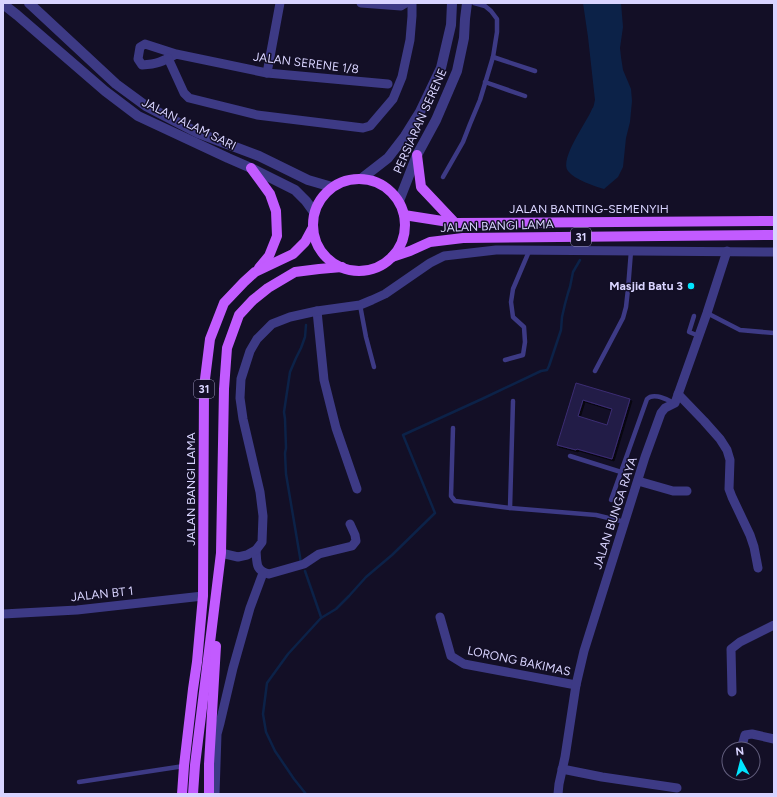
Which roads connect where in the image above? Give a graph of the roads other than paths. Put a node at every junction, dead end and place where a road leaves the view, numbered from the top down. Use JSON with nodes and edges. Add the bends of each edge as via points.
{"nodes":[{"id":1,"x":28,"y":3,"type":"edge"},
{"id":2,"x":280,"y":3,"type":"edge"},
{"id":3,"x":361,"y":3,"type":"edge"},
{"id":4,"x":406,"y":3,"type":"edge"},
{"id":5,"x":412,"y":3,"type":"edge"},
{"id":6,"x":452,"y":3,"type":"edge"},
{"id":7,"x":467,"y":3,"type":"edge"},
{"id":8,"x":474,"y":3,"type":"edge"},
{"id":9,"x":3,"y":4,"type":"edge"},
{"id":10,"x":493,"y":57,"type":"junction"},
{"id":11,"x":535,"y":71,"type":"dead end"},
{"id":12,"x":268,"y":73,"type":"junction"},
{"id":13,"x":485,"y":82,"type":"junction"},
{"id":14,"x":388,"y":84,"type":"dead end"},
{"id":15,"x":525,"y":96,"type":"dead end"},
{"id":16,"x":417,"y":155,"type":"junction"},
{"id":17,"x":251,"y":168,"type":"junction"},
{"id":18,"x":443,"y":176,"type":"dead end"},
{"id":19,"x":361,"y":179,"type":"junction"},
{"id":20,"x":332,"y":187,"type":"junction"},
{"id":21,"x":399,"y":201,"type":"junction"},
{"id":22,"x":314,"y":212,"type":"junction"},
{"id":23,"x":404,"y":215,"type":"junction"},
{"id":24,"x":774,"y":221,"type":"edge"},
{"id":25,"x":455,"y":223,"type":"junction"},
{"id":26,"x":312,"y":230,"type":"junction"},
{"id":27,"x":774,"y":236,"type":"edge"},
{"id":28,"x":530,"y":249,"type":"junction"},
{"id":29,"x":631,"y":251,"type":"junction"},
{"id":30,"x":728,"y":251,"type":"junction"},
{"id":31,"x":774,"y":252,"type":"edge"},
{"id":32,"x":392,"y":257,"type":"junction"},
{"id":33,"x":342,"y":267,"type":"junction"},
{"id":34,"x":255,"y":272,"type":"junction"},
{"id":35,"x":360,"y":305,"type":"junction"},
{"id":36,"x":317,"y":311,"type":"junction"},
{"id":37,"x":707,"y":313,"type":"junction"},
{"id":38,"x":694,"y":316,"type":"dead end"},
{"id":39,"x":774,"y":333,"type":"edge"},
{"id":40,"x":699,"y":336,"type":"junction"},
{"id":41,"x":505,"y":360,"type":"dead end"},
{"id":42,"x":374,"y":367,"type":"dead end"},
{"id":43,"x":595,"y":371,"type":"dead end"},
{"id":44,"x":678,"y":394,"type":"junction"},
{"id":45,"x":513,"y":401,"type":"dead end"},
{"id":46,"x":675,"y":403,"type":"junction"},
{"id":47,"x":453,"y":428,"type":"dead end"},
{"id":48,"x":570,"y":456,"type":"dead end"},
{"id":49,"x":622,"y":472,"type":"junction"},
{"id":50,"x":638,"y":481,"type":"junction"},
{"id":51,"x":357,"y":489,"type":"dead end"},
{"id":52,"x":687,"y":491,"type":"dead end"},
{"id":53,"x":611,"y":500,"type":"dead end"},
{"id":54,"x":510,"y":508,"type":"junction"},
{"id":55,"x":625,"y":522,"type":"junction"},
{"id":56,"x":350,"y":524,"type":"dead end"},
{"id":57,"x":256,"y":550,"type":"junction"},
{"id":58,"x":222,"y":553,"type":"junction"},
{"id":59,"x":758,"y":568,"type":"dead end"},
{"id":60,"x":263,"y":573,"type":"junction"},
{"id":61,"x":203,"y":596,"type":"junction"},
{"id":62,"x":215,"y":608,"type":"junction"},
{"id":63,"x":3,"y":614,"type":"edge"},
{"id":64,"x":440,"y":617,"type":"dead end"},
{"id":65,"x":774,"y":625,"type":"edge"},
{"id":66,"x":576,"y":685,"type":"junction"},
{"id":67,"x":732,"y":692,"type":"dead end"},
{"id":68,"x":774,"y":739,"type":"edge"},
{"id":69,"x":743,"y":741,"type":"edge"},
{"id":70,"x":184,"y":766,"type":"junction"},
{"id":71,"x":562,"y":769,"type":"junction"},
{"id":72,"x":79,"y":782,"type":"dead end"},
{"id":73,"x":677,"y":788,"type":"dead end"},
{"id":74,"x":182,"y":794,"type":"edge"},
{"id":75,"x":193,"y":794,"type":"edge"},
{"id":76,"x":209,"y":794,"type":"edge"},
{"id":77,"x":215,"y":794,"type":"edge"},
{"id":78,"x":558,"y":794,"type":"edge"}],
"edges":[{"from":1,"to":20,"type":"street","name":"JALAN ALAM SARI","via":[[116,84],[146,106],[198,133],[259,156],[308,180]]},
{"from":2,"to":12,"type":"street"},
{"from":3,"to":4,"type":"street","via":[[401,6]]},
{"from":5,"to":12,"type":"street","name":"JALAN SERENE 1/8","via":[[410,40],[402,77],[393,99],[370,126],[363,128],[257,115],[189,98],[184,93],[172,56]]},
{"from":6,"to":19,"type":"street","name":"PERSIARAN SERENE","via":[[451,25],[441,68],[420,112],[388,158]]},
{"from":7,"to":16,"type":"street","name":"PERSIARAN SERENE","via":[[464,38],[457,71],[436,120]]},
{"from":8,"to":10,"type":"lane","via":[[491,10],[497,18]]},
{"from":9,"to":17,"type":"street","name":"JALAN ALAM SARI","via":[[138,116]]},
{"from":10,"to":11,"type":"lane"},
{"from":10,"to":13,"type":"lane"},
{"from":12,"to":14,"type":"street","name":"JALAN SERENE 1/8"},
{"from":13,"to":15,"type":"lane"},
{"from":13,"to":18,"type":"lane","via":[[463,142]]},
{"from":16,"to":21,"type":"street","name":"PERSIARAN SERENE"},
{"from":16,"to":25,"type":"main road","via":[[421,187]]},
{"from":17,"to":22,"type":"street","name":"JALAN ALAM SARI","via":[[295,190]]},
{"from":17,"to":34,"type":"main road","via":[[270,194],[276,211],[277,236],[269,256]]},
{"from":19,"to":20,"type":"main road","name":"JALAN BANGI LAMA","number":"31","via":[[345,180]]},
{"from":19,"to":21,"type":"main road","name":"JALAN BANGI LAMA","number":"31","via":[[376,182],[389,189]]},
{"from":20,"to":22,"type":"main road","name":"JALAN BANGI LAMA","number":"31","via":[[321,198]]},
{"from":21,"to":23,"type":"main road","name":"JALAN BANGI LAMA","number":"31"},
{"from":22,"to":26,"type":"main road","name":"JALAN BANGI LAMA","number":"31"},
{"from":23,"to":25,"type":"main road","name":"JALAN BANTING-SEMENYIH","number":"31"},
{"from":23,"to":32,"type":"main road","name":"JALAN BANGI LAMA","number":"31","via":[[405,230],[401,244]]},
{"from":24,"to":25,"type":"main road","name":"JALAN BANTING-SEMENYIH","number":"31"},
{"from":26,"to":33,"type":"main road","name":"JALAN BANGI LAMA","number":"31","via":[[316,244],[323,254]]},
{"from":26,"to":34,"type":"main road","name":"JALAN BANGI LAMA","number":"31","via":[[293,254]]},
{"from":27,"to":32,"type":"main road","name":"JALAN BANGI LAMA","number":"31","via":[[463,238],[430,242]]},
{"from":28,"to":29,"type":"street"},
{"from":28,"to":35,"type":"street","via":[[444,256],[384,294]]},
{"from":28,"to":41,"type":"lane","via":[[513,289],[511,302],[513,317],[524,327],[523,355]]},
{"from":29,"to":30,"type":"street"},
{"from":29,"to":43,"type":"lane","via":[[623,318]]},
{"from":30,"to":31,"type":"street"},
{"from":30,"to":37,"type":"street"},
{"from":32,"to":33,"type":"main road","name":"JALAN BANGI LAMA","number":"31","via":[[380,266],[365,270]]},
{"from":33,"to":58,"type":"main road","name":"JALAN BANGI LAMA","number":"31","via":[[295,272],[268,288],[239,315],[227,348]]},
{"from":34,"to":61,"type":"main road","name":"JALAN BANGI LAMA","number":"31","via":[[224,303],[210,339],[204,387]]},
{"from":35,"to":36,"type":"street"},
{"from":35,"to":42,"type":"lane"},
{"from":36,"to":51,"type":"street","via":[[324,380],[336,428]]},
{"from":36,"to":57,"type":"street","via":[[272,324],[257,339],[250,351],[241,379],[243,419],[263,516],[262,542]]},
{"from":37,"to":39,"type":"lane","via":[[740,330]]},
{"from":37,"to":40,"type":"street"},
{"from":38,"to":40,"type":"lane","via":[[689,332]]},
{"from":40,"to":44,"type":"street"},
{"from":44,"to":46,"type":"street"},
{"from":44,"to":59,"type":"street","via":[[727,450],[730,460],[729,489],[750,535]]},
{"from":45,"to":54,"type":"lane"},
{"from":46,"to":49,"type":"lane","via":[[649,396]]},
{"from":46,"to":50,"type":"street","name":"JALAN BUNGA RAYA","via":[[661,413]]},
{"from":47,"to":54,"type":"lane","via":[[451,496],[455,501]]},
{"from":48,"to":49,"type":"lane"},
{"from":49,"to":53,"type":"lane"},
{"from":50,"to":52,"type":"street","via":[[671,490]]},
{"from":50,"to":55,"type":"street","name":"JALAN BUNGA RAYA"},
{"from":54,"to":55,"type":"lane","via":[[596,515]]},
{"from":55,"to":66,"type":"street","name":"JALAN BUNGA RAYA","via":[[584,651]]},
{"from":56,"to":60,"type":"street","via":[[356,541],[352,546],[319,554],[304,564],[269,574]]},
{"from":57,"to":58,"type":"street","via":[[238,557]]},
{"from":57,"to":60,"type":"street","via":[[257,567]]},
{"from":58,"to":62,"type":"main road","name":"JALAN BANGI LAMA","number":"31"},
{"from":60,"to":77,"type":"street","via":[[250,608],[219,728]]},
{"from":61,"to":63,"type":"street","name":"JALAN BT 1","via":[[77,610]]},
{"from":61,"to":70,"type":"main road","name":"JALAN BANGI LAMA","number":"31"},
{"from":62,"to":75,"type":"main road","name":"JALAN BANGI LAMA","number":"31"},
{"from":62,"to":76,"type":"main road","name":"JALAN BANGI LAMA","number":"31","via":[[216,642]]},
{"from":64,"to":66,"type":"street","name":"LORONG BAKIMAS","via":[[451,656],[464,664]]},
{"from":65,"to":67,"type":"street","via":[[731,649]]},
{"from":66,"to":71,"type":"street","name":"JALAN BUNGA RAYA"},
{"from":68,"to":69,"type":"street","via":[[752,734],[745,735]]},
{"from":70,"to":72,"type":"lane"},
{"from":70,"to":74,"type":"main road","name":"JALAN BANGI LAMA","number":"31"},
{"from":71,"to":73,"type":"street"},
{"from":71,"to":78,"type":"street","name":"JALAN BUNGA RAYA"}]}
